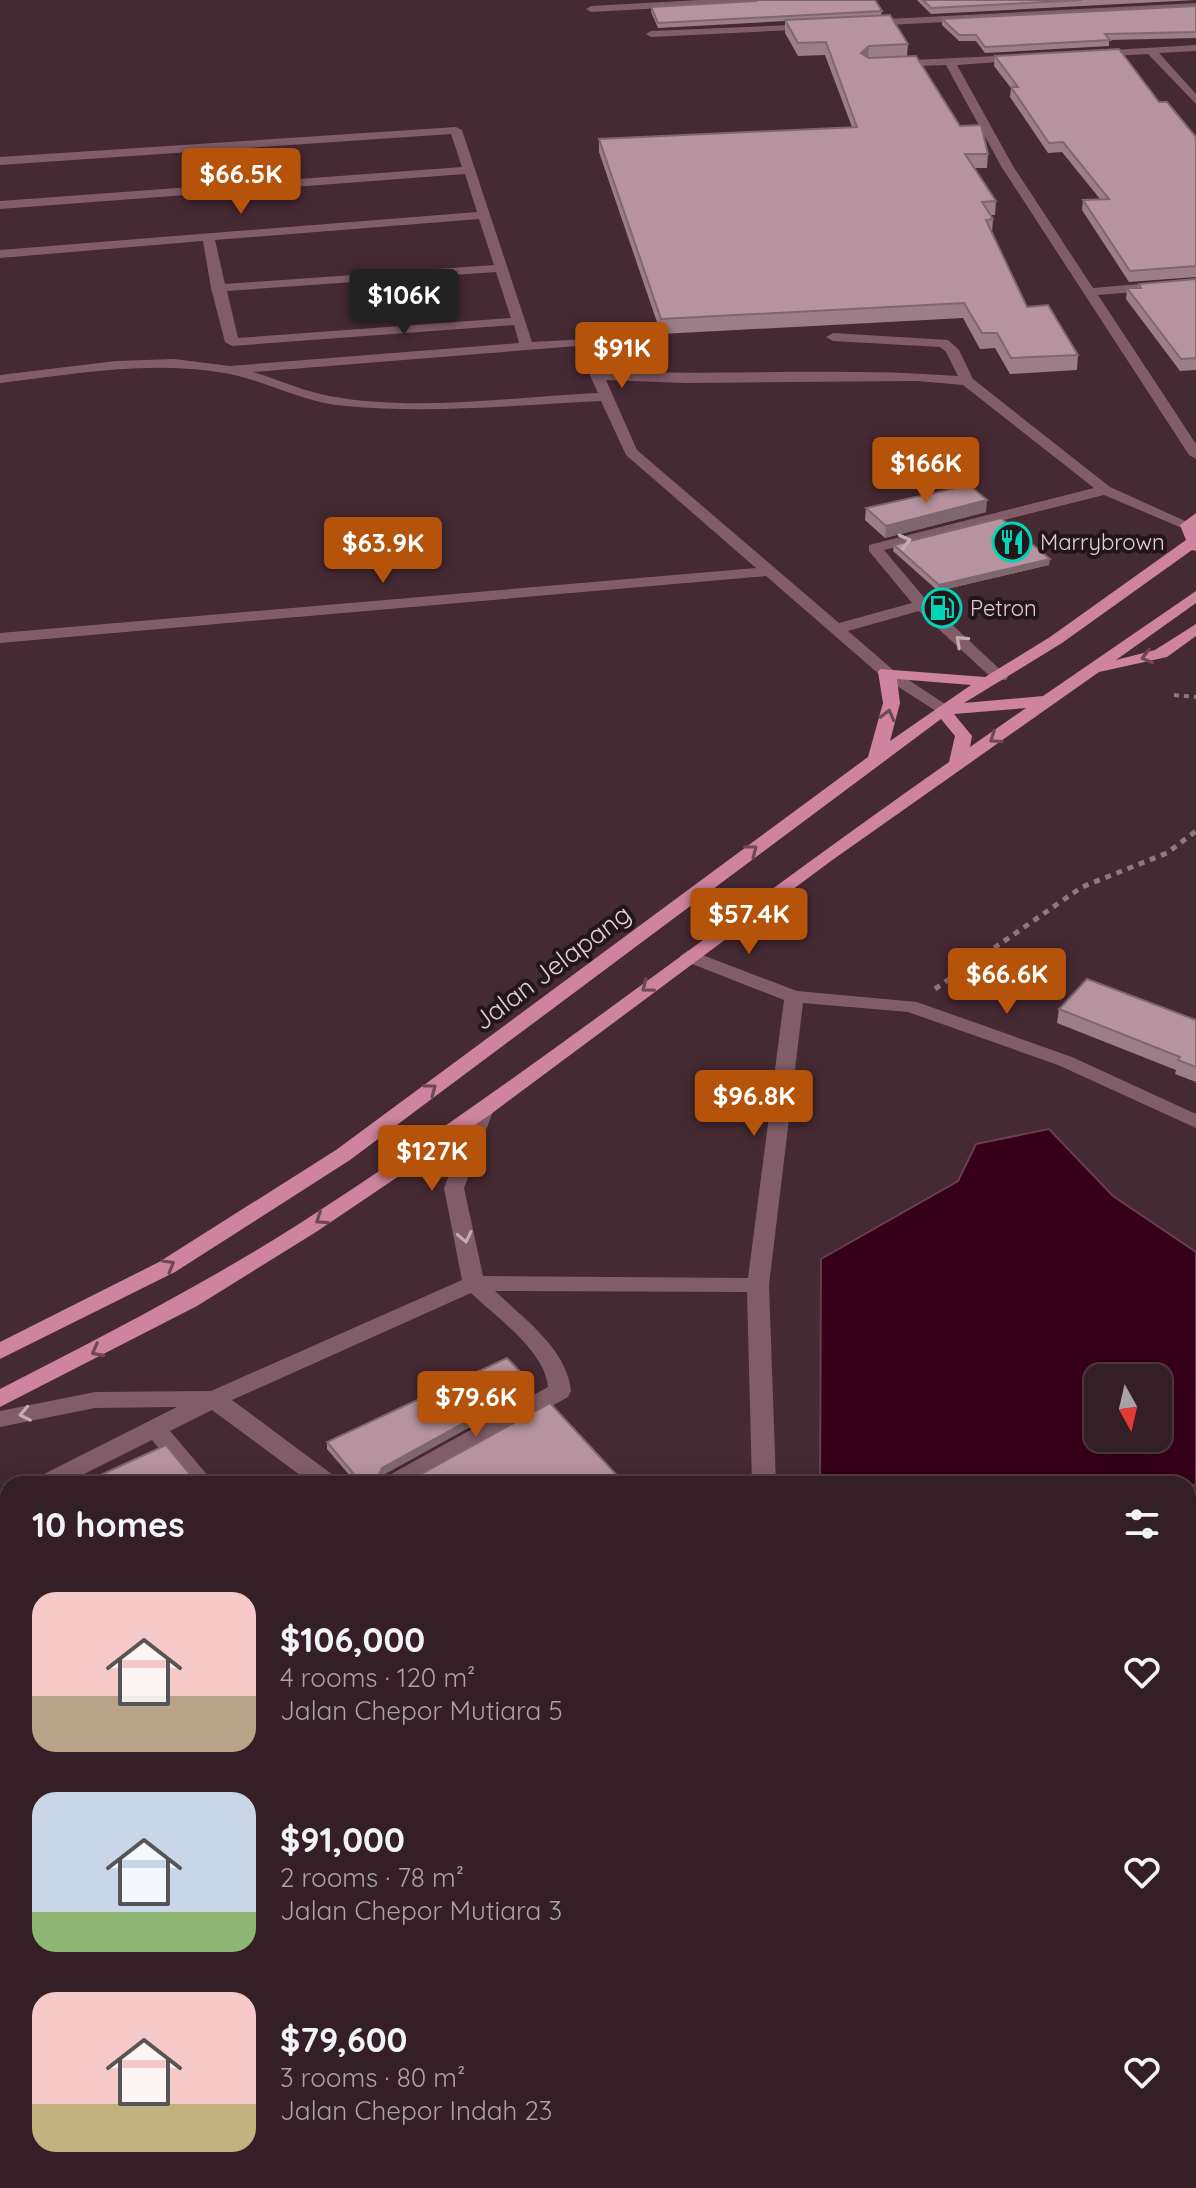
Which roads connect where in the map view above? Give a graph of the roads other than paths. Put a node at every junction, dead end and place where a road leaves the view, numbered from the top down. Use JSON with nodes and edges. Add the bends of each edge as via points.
{"nodes":[{"id":1,"x":756,"y":0,"type":"edge"},
{"id":2,"x":1086,"y":0,"type":"edge"},
{"id":3,"x":711,"y":1,"type":"edge"},
{"id":4,"x":622,"y":4,"type":"edge"},
{"id":5,"x":1196,"y":6,"type":"edge"},
{"id":6,"x":591,"y":9,"type":"dead end"},
{"id":7,"x":1096,"y":11,"type":"junction"},
{"id":8,"x":858,"y":23,"type":"edge"},
{"id":9,"x":826,"y":25,"type":"edge"},
{"id":10,"x":651,"y":34,"type":"dead end"},
{"id":11,"x":1196,"y":48,"type":"edge"},
{"id":12,"x":1151,"y":51,"type":"junction"},
{"id":13,"x":1078,"y":55,"type":"edge"},
{"id":14,"x":1034,"y":57,"type":"edge"},
{"id":15,"x":950,"y":62,"type":"junction"},
{"id":16,"x":882,"y":64,"type":"edge"},
{"id":17,"x":1196,"y":101,"type":"edge"},
{"id":18,"x":0,"y":161,"type":"edge"},
{"id":19,"x":470,"y":170,"type":"junction"},
{"id":20,"x":0,"y":205,"type":"edge"},
{"id":21,"x":485,"y":215,"type":"junction"},
{"id":22,"x":208,"y":237,"type":"junction"},
{"id":23,"x":0,"y":254,"type":"edge"},
{"id":24,"x":500,"y":268,"type":"junction"},
{"id":25,"x":1196,"y":283,"type":"edge"},
{"id":26,"x":217,"y":288,"type":"junction"},
{"id":27,"x":1090,"y":292,"type":"junction"},
{"id":28,"x":518,"y":321,"type":"junction"},
{"id":29,"x":833,"y":337,"type":"edge"},
{"id":30,"x":527,"y":346,"type":"junction"},
{"id":31,"x":229,"y":370,"type":"junction"},
{"id":32,"x":596,"y":375,"type":"junction"},
{"id":33,"x":0,"y":379,"type":"edge"},
{"id":34,"x":967,"y":381,"type":"junction"},
{"id":35,"x":604,"y":397,"type":"junction"},
{"id":36,"x":1196,"y":455,"type":"edge"},
{"id":37,"x":1105,"y":490,"type":"junction"},
{"id":38,"x":1191,"y":521,"type":"edge"},
{"id":39,"x":1195,"y":543,"type":"edge"},
{"id":40,"x":770,"y":571,"type":"junction"},
{"id":41,"x":1196,"y":596,"type":"edge"},
{"id":42,"x":922,"y":605,"type":"junction"},
{"id":43,"x":836,"y":629,"type":"junction"},
{"id":44,"x":1196,"y":629,"type":"edge"},
{"id":45,"x":0,"y":638,"type":"edge"},
{"id":46,"x":1092,"y":671,"type":"junction"},
{"id":47,"x":887,"y":672,"type":"junction"},
{"id":48,"x":995,"y":679,"type":"junction"},
{"id":49,"x":1050,"y":701,"type":"junction"},
{"id":50,"x":942,"y":710,"type":"junction"},
{"id":51,"x":876,"y":758,"type":"junction"},
{"id":52,"x":957,"y":764,"type":"junction"},
{"id":53,"x":689,"y":956,"type":"junction"},
{"id":54,"x":794,"y":997,"type":"junction"},
{"id":55,"x":484,"y":1109,"type":"junction"},
{"id":56,"x":1196,"y":1122,"type":"edge"},
{"id":57,"x":474,"y":1283,"type":"junction"},
{"id":58,"x":758,"y":1285,"type":"junction"},
{"id":59,"x":0,"y":1351,"type":"edge"},
{"id":60,"x":0,"y":1399,"type":"edge"},
{"id":61,"x":214,"y":1399,"type":"junction"},
{"id":62,"x":0,"y":1419,"type":"edge"},
{"id":63,"x":156,"y":1430,"type":"junction"},
{"id":64,"x":61,"y":1476,"type":"edge"},
{"id":65,"x":196,"y":1476,"type":"edge"},
{"id":66,"x":318,"y":1476,"type":"edge"},
{"id":67,"x":406,"y":1476,"type":"edge"},
{"id":68,"x":764,"y":1476,"type":"edge"}],
"edges":[{"from":1,"to":3,"type":"street"},
{"from":2,"to":7,"type":"street"},
{"from":3,"to":4,"type":"street"},
{"from":4,"to":6,"type":"street"},
{"from":5,"to":7,"type":"street"},
{"from":7,"to":8,"type":"street"},
{"from":9,"to":10,"type":"street"},
{"from":11,"to":12,"type":"street"},
{"from":12,"to":13,"type":"street"},
{"from":12,"to":17,"type":"street"},
{"from":14,"to":15,"type":"street"},
{"from":15,"to":16,"type":"street"},
{"from":15,"to":27,"type":"street","via":[[1007,166]]},
{"from":18,"to":19,"type":"street","via":[[456,130]]},
{"from":19,"to":20,"type":"street"},
{"from":19,"to":21,"type":"street"},
{"from":21,"to":22,"type":"street"},
{"from":21,"to":24,"type":"street"},
{"from":22,"to":23,"type":"street"},
{"from":22,"to":26,"type":"street"},
{"from":24,"to":26,"type":"street"},
{"from":24,"to":28,"type":"street"},
{"from":25,"to":27,"type":"street"},
{"from":26,"to":28,"type":"street","via":[[232,342]]},
{"from":27,"to":36,"type":"street"},
{"from":28,"to":30,"type":"street"},
{"from":29,"to":34,"type":"street","via":[[943,343]]},
{"from":30,"to":31,"type":"street"},
{"from":30,"to":32,"type":"street","via":[[582,342]]},
{"from":31,"to":33,"type":"street","via":[[177,364],[107,366]]},
{"from":31,"to":35,"type":"street","via":[[338,402],[405,407]]},
{"from":32,"to":34,"type":"street"},
{"from":32,"to":35,"type":"street"},
{"from":34,"to":37,"type":"street"},
{"from":35,"to":40,"type":"street","via":[[631,452]]},
{"from":37,"to":38,"type":"street"},
{"from":42,"to":37,"type":"street","one_way":true,"via":[[874,548]]},
{"from":38,"to":39,"type":"main road"},
{"from":39,"to":48,"type":"main road","name":"Jalan Jelapang"},
{"from":40,"to":43,"type":"street"},
{"from":40,"to":45,"type":"street"},
{"from":41,"to":46,"type":"main road"},
{"from":42,"to":43,"type":"street"},
{"from":48,"to":42,"type":"street","one_way":true},
{"from":43,"to":47,"type":"street"},
{"from":44,"to":46,"type":"main road","one_way":true,"via":[[1161,654]]},
{"from":46,"to":49,"type":"main road"},
{"from":47,"to":48,"type":"main road"},
{"from":47,"to":50,"type":"street"},
{"from":51,"to":47,"type":"main road","one_way":true,"via":[[891,708]]},
{"from":48,"to":50,"type":"main road","name":"Jalan Jelapang"},
{"from":49,"to":50,"type":"main road"},
{"from":49,"to":52,"type":"main road","one_way":true},
{"from":50,"to":51,"type":"main road","name":"Jalan Jelapang"},
{"from":50,"to":52,"type":"main road","via":[[964,736]]},
{"from":59,"to":51,"type":"main road","name":"Jalan Jelapang","one_way":true,"via":[[167,1267],[343,1155]]},
{"from":52,"to":53,"type":"main road"},
{"from":53,"to":54,"type":"street"},
{"from":53,"to":55,"type":"main road","one_way":true},
{"from":54,"to":56,"type":"street","via":[[910,1006],[1065,1061]]},
{"from":54,"to":58,"type":"street"},
{"from":55,"to":57,"type":"street","one_way":true,"via":[[454,1188]]},
{"from":55,"to":60,"type":"main road","one_way":true,"via":[[189,1301]]},
{"from":57,"to":58,"type":"street"},
{"from":57,"to":61,"type":"street"},
{"from":57,"to":67,"type":"street","via":[[532,1339],[558,1372],[560,1391]]},
{"from":58,"to":68,"type":"street"},
{"from":61,"to":62,"type":"street","one_way":true,"via":[[95,1400]]},
{"from":61,"to":63,"type":"street"},
{"from":61,"to":66,"type":"street"},
{"from":63,"to":64,"type":"street"},
{"from":63,"to":65,"type":"street"}]}
